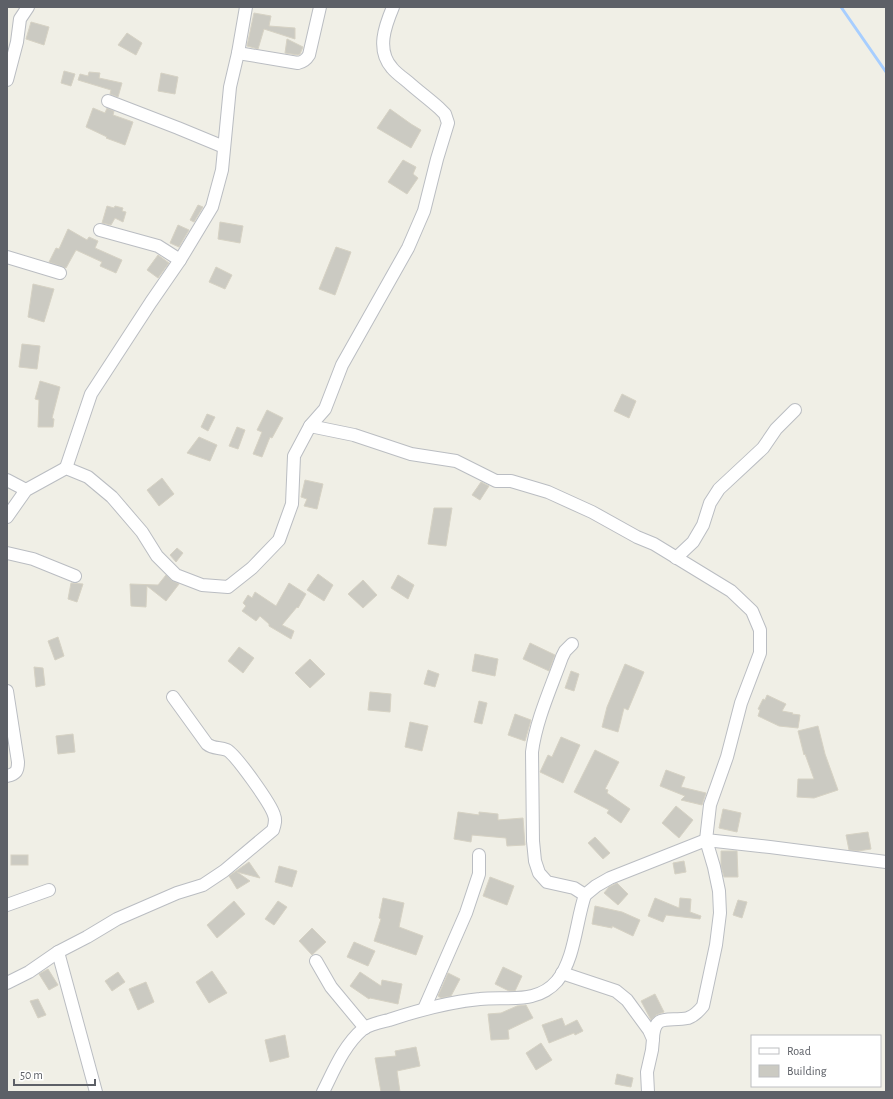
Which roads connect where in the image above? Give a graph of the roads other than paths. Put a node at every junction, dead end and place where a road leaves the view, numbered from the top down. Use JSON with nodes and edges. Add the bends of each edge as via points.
{"nodes":[{"id":1,"x":28,"y":7,"type":"edge"},
{"id":2,"x":246,"y":7,"type":"edge"},
{"id":3,"x":320,"y":7,"type":"edge"},
{"id":4,"x":393,"y":7,"type":"edge"},
{"id":5,"x":238,"y":53,"type":"junction"},
{"id":6,"x":7,"y":80,"type":"edge"},
{"id":7,"x":108,"y":101,"type":"dead end"},
{"id":8,"x":224,"y":147,"type":"junction"},
{"id":9,"x":100,"y":230,"type":"dead end"},
{"id":10,"x":7,"y":257,"type":"edge"},
{"id":11,"x":180,"y":260,"type":"junction"},
{"id":12,"x":60,"y":273,"type":"dead end"},
{"id":13,"x":795,"y":410,"type":"dead end"},
{"id":14,"x":310,"y":426,"type":"junction"},
{"id":15,"x":66,"y":468,"type":"junction"},
{"id":16,"x":7,"y":480,"type":"edge"},
{"id":17,"x":26,"y":490,"type":"junction"},
{"id":18,"x":7,"y":517,"type":"edge"},
{"id":19,"x":7,"y":553,"type":"edge"},
{"id":20,"x":676,"y":558,"type":"junction"},
{"id":21,"x":75,"y":576,"type":"dead end"},
{"id":22,"x":572,"y":644,"type":"dead end"},
{"id":23,"x":7,"y":690,"type":"edge"},
{"id":24,"x":173,"y":697,"type":"dead end"},
{"id":25,"x":7,"y":776,"type":"edge"},
{"id":26,"x":706,"y":840,"type":"junction"},
{"id":27,"x":479,"y":855,"type":"dead end"},
{"id":28,"x":886,"y":862,"type":"edge"},
{"id":29,"x":49,"y":890,"type":"dead end"},
{"id":30,"x":585,"y":895,"type":"junction"},
{"id":31,"x":7,"y":905,"type":"edge"},
{"id":32,"x":58,"y":952,"type":"junction"},
{"id":33,"x":316,"y":962,"type":"dead end"},
{"id":34,"x":562,"y":973,"type":"junction"},
{"id":35,"x":7,"y":983,"type":"edge"},
{"id":36,"x":424,"y":1009,"type":"junction"},
{"id":37,"x":365,"y":1028,"type":"junction"},
{"id":38,"x":653,"y":1039,"type":"junction"},
{"id":39,"x":96,"y":1092,"type":"edge"},
{"id":40,"x":323,"y":1092,"type":"edge"},
{"id":41,"x":648,"y":1092,"type":"edge"}],
"edges":[{"from":1,"to":6,"type":"street","via":[[20,19]]},
{"from":2,"to":5,"type":"street"},
{"from":3,"to":5,"type":"street","via":[[306,60],[298,63]]},
{"from":4,"to":14,"type":"street","via":[[383,38],[386,58],[392,68],[445,114],[448,123],[424,211],[408,248],[342,365],[325,409]]},
{"from":5,"to":8,"type":"street","via":[[230,87]]},
{"from":7,"to":8,"type":"street"},
{"from":8,"to":11,"type":"street","via":[[222,170],[212,206]]},
{"from":9,"to":11,"type":"street","via":[[158,246]]},
{"from":10,"to":12,"type":"street"},
{"from":11,"to":15,"type":"street","via":[[91,394]]},
{"from":13,"to":20,"type":"street","via":[[776,429],[763,448],[718,488],[700,531],[693,542]]},
{"from":14,"to":15,"type":"street","via":[[294,456],[292,504],[279,540],[252,568],[228,587],[202,585],[176,574],[157,556],[142,532],[112,497],[88,477]]},
{"from":14,"to":20,"type":"street","via":[[354,435],[410,454],[456,461],[496,481],[511,482],[548,492],[592,512]]},
{"from":15,"to":17,"type":"street"},
{"from":16,"to":17,"type":"street"},
{"from":17,"to":18,"type":"street"},
{"from":19,"to":21,"type":"street","via":[[33,559]]},
{"from":20,"to":26,"type":"street","via":[[731,591],[752,611],[760,630],[760,653],[741,703],[727,757],[710,805]]},
{"from":22,"to":30,"type":"street","via":[[562,658],[534,740],[533,842],[539,873],[547,882],[574,888]]},
{"from":23,"to":25,"type":"street","via":[[18,770]]},
{"from":24,"to":32,"type":"street","via":[[207,744],[230,753],[260,790],[274,814],[276,822],[273,830],[203,885],[177,893],[117,919]]},
{"from":26,"to":28,"type":"street"},
{"from":26,"to":30,"type":"street","via":[[610,878]]},
{"from":26,"to":38,"type":"street","via":[[719,890],[720,913],[703,1006],[698,1013],[688,1018],[664,1019],[658,1022],[654,1027]]},
{"from":27,"to":36,"type":"street","via":[[479,874],[466,913]]},
{"from":29,"to":31,"type":"street"},
{"from":30,"to":34,"type":"street","via":[[579,911],[571,953]]},
{"from":32,"to":35,"type":"street","via":[[29,972]]},
{"from":32,"to":39,"type":"street"},
{"from":33,"to":37,"type":"street","via":[[332,987]]},
{"from":34,"to":36,"type":"street","via":[[548,989],[532,996],[480,999]]},
{"from":34,"to":38,"type":"street","via":[[616,991],[627,1000]]},
{"from":36,"to":37,"type":"street"},
{"from":37,"to":40,"type":"street","via":[[350,1042]]},
{"from":38,"to":41,"type":"street","via":[[647,1072]]}]}
